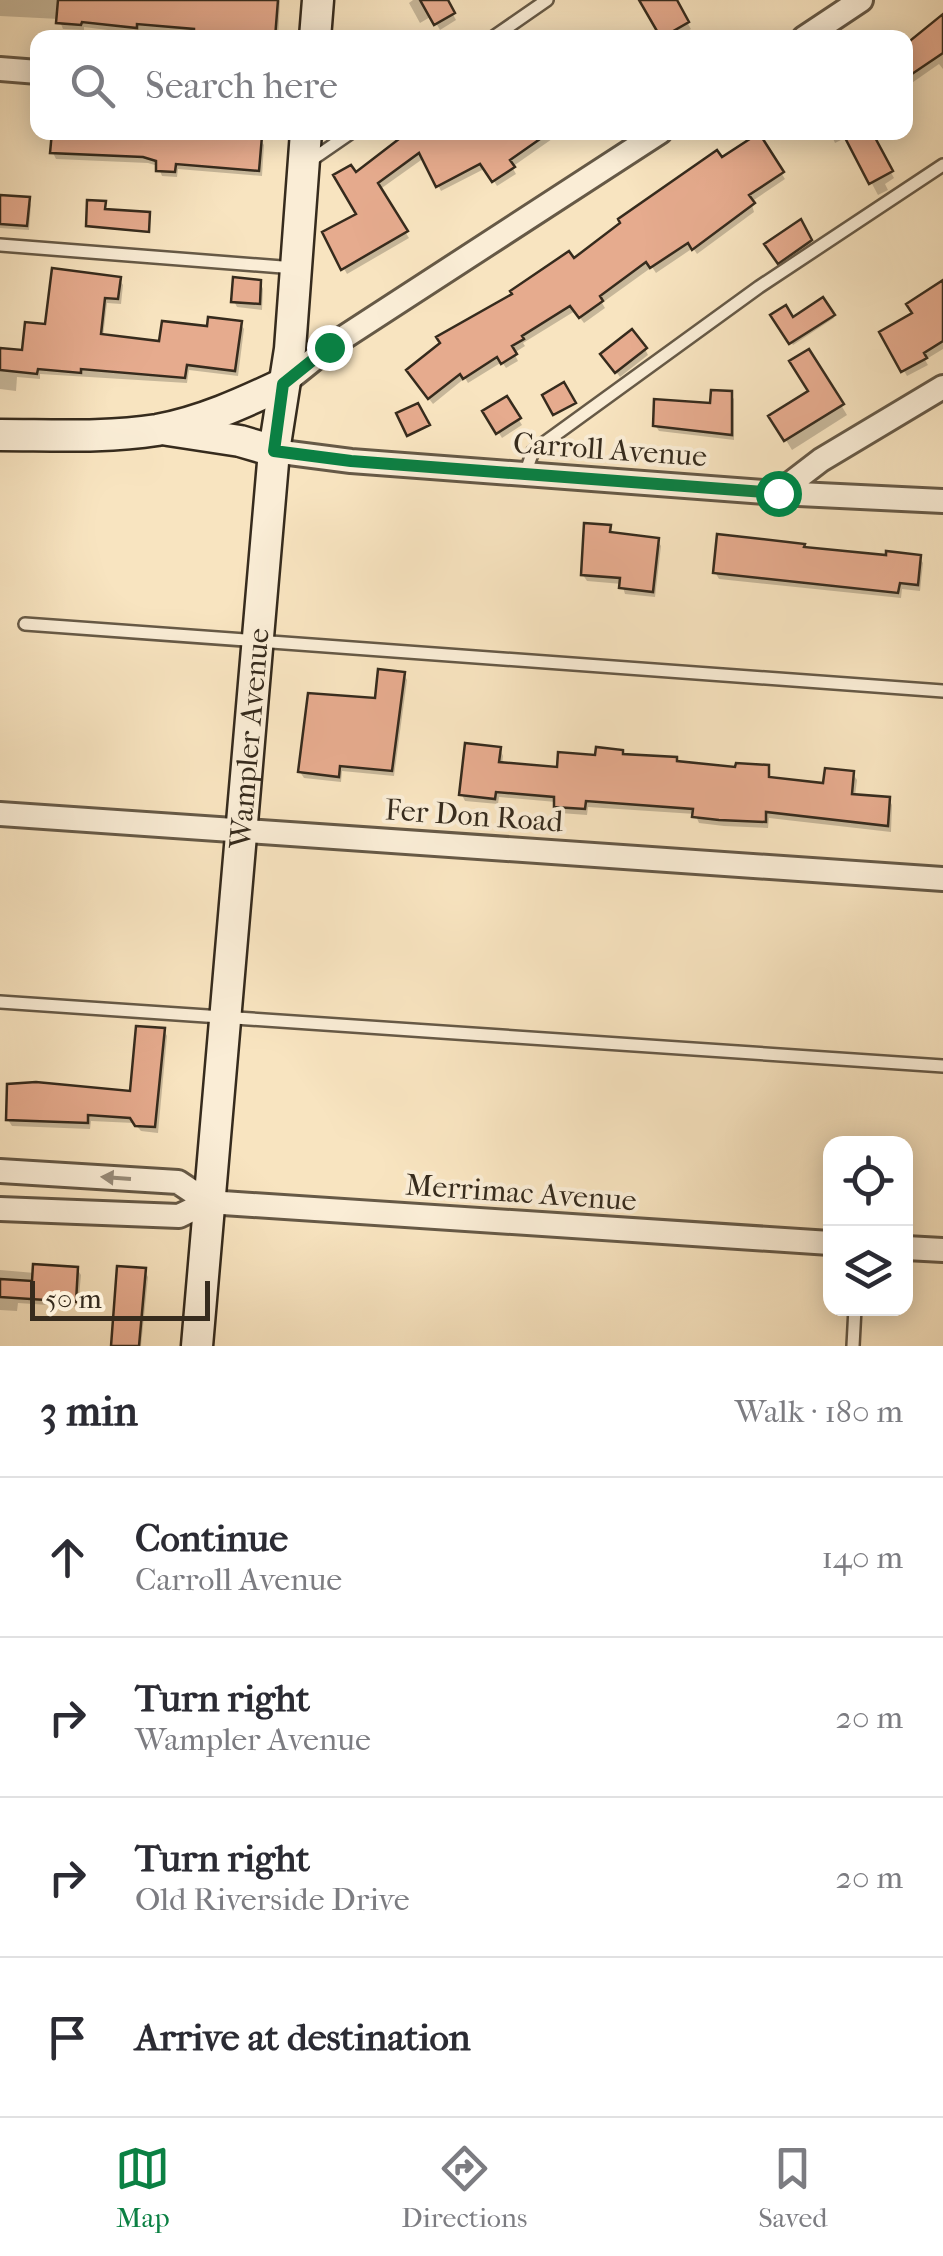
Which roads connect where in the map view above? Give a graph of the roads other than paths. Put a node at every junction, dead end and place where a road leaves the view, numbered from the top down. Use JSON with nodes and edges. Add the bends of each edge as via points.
{"nodes":[{"id":1,"x":318,"y":0,"type":"edge"},
{"id":2,"x":547,"y":0,"type":"edge"},
{"id":3,"x":861,"y":0,"type":"edge"},
{"id":4,"x":315,"y":30,"type":"edge"},
{"id":5,"x":504,"y":30,"type":"edge"},
{"id":6,"x":816,"y":30,"type":"edge"},
{"id":7,"x":0,"y":69,"type":"edge"},
{"id":8,"x":30,"y":71,"type":"edge"},
{"id":9,"x":305,"y":140,"type":"edge"},
{"id":10,"x":340,"y":140,"type":"edge"},
{"id":11,"x":648,"y":140,"type":"edge"},
{"id":12,"x":302,"y":166,"type":"junction"},
{"id":13,"x":943,"y":166,"type":"edge"},
{"id":14,"x":0,"y":245,"type":"edge"},
{"id":15,"x":295,"y":268,"type":"junction"},
{"id":16,"x":283,"y":384,"type":"junction"},
{"id":17,"x":943,"y":387,"type":"edge"},
{"id":18,"x":160,"y":429,"type":"junction"},
{"id":19,"x":0,"y":435,"type":"edge"},
{"id":20,"x":274,"y":451,"type":"junction"},
{"id":21,"x":524,"y":474,"type":"junction"},
{"id":22,"x":778,"y":493,"type":"junction"},
{"id":23,"x":943,"y":501,"type":"edge"},
{"id":24,"x":24,"y":624,"type":"dead end"},
{"id":25,"x":258,"y":641,"type":"junction"},
{"id":26,"x":943,"y":692,"type":"edge"},
{"id":27,"x":0,"y":814,"type":"edge"},
{"id":28,"x":243,"y":830,"type":"junction"},
{"id":29,"x":943,"y":878,"type":"edge"},
{"id":30,"x":0,"y":1002,"type":"edge"},
{"id":31,"x":225,"y":1020,"type":"junction"},
{"id":32,"x":943,"y":1066,"type":"edge"},
{"id":33,"x":0,"y":1171,"type":"edge"},
{"id":34,"x":208,"y":1202,"type":"junction"},
{"id":35,"x":0,"y":1209,"type":"edge"},
{"id":36,"x":823,"y":1243,"type":"edge"},
{"id":37,"x":913,"y":1248,"type":"edge"},
{"id":38,"x":943,"y":1250,"type":"edge"},
{"id":39,"x":854,"y":1316,"type":"edge"},
{"id":40,"x":197,"y":1346,"type":"edge"},
{"id":41,"x":852,"y":1346,"type":"edge"}],
"edges":[{"from":1,"to":4,"type":"street"},
{"from":2,"to":5,"type":"lane"},
{"from":3,"to":6,"type":"street"},
{"from":7,"to":8,"type":"street"},
{"from":9,"to":12,"type":"street","name":"Wampler Avenue"},
{"from":10,"to":12,"type":"lane"},
{"from":11,"to":16,"type":"street","via":[[329,347]]},
{"from":12,"to":15,"type":"street","name":"Wampler Avenue"},
{"from":13,"to":21,"type":"lane","via":[[759,287],[533,451]]},
{"from":14,"to":15,"type":"lane"},
{"from":15,"to":16,"type":"street","name":"Wampler Avenue"},
{"from":16,"to":18,"type":"street"},
{"from":16,"to":20,"type":"street","name":"Wampler Avenue"},
{"from":17,"to":22,"type":"street"},
{"from":18,"to":19,"type":"street"},
{"from":18,"to":20,"type":"street"},
{"from":20,"to":21,"type":"street","name":"Carroll Avenue"},
{"from":20,"to":25,"type":"street","name":"Wampler Avenue"},
{"from":21,"to":22,"type":"street","name":"Carroll Avenue"},
{"from":22,"to":23,"type":"street","name":"Carroll Avenue"},
{"from":24,"to":25,"type":"lane"},
{"from":25,"to":26,"type":"lane"},
{"from":25,"to":28,"type":"street","name":"Wampler Avenue"},
{"from":27,"to":28,"type":"street","name":"Fer Don Road"},
{"from":28,"to":29,"type":"street","name":"Fer Don Road"},
{"from":28,"to":31,"type":"street","name":"Wampler Avenue"},
{"from":30,"to":31,"type":"lane"},
{"from":31,"to":32,"type":"lane"},
{"from":31,"to":34,"type":"street","name":"Wampler Avenue"},
{"from":34,"to":33,"type":"street","name":"Merrimac Avenue","one_way":true,"via":[[178,1182]]},
{"from":34,"to":35,"type":"street","name":"Merrimac Avenue","via":[[179,1216]]},
{"from":34,"to":36,"type":"street","name":"Merrimac Avenue"},
{"from":34,"to":40,"type":"street","name":"Wampler Avenue"},
{"from":37,"to":38,"type":"street"},
{"from":39,"to":41,"type":"lane"}]}
